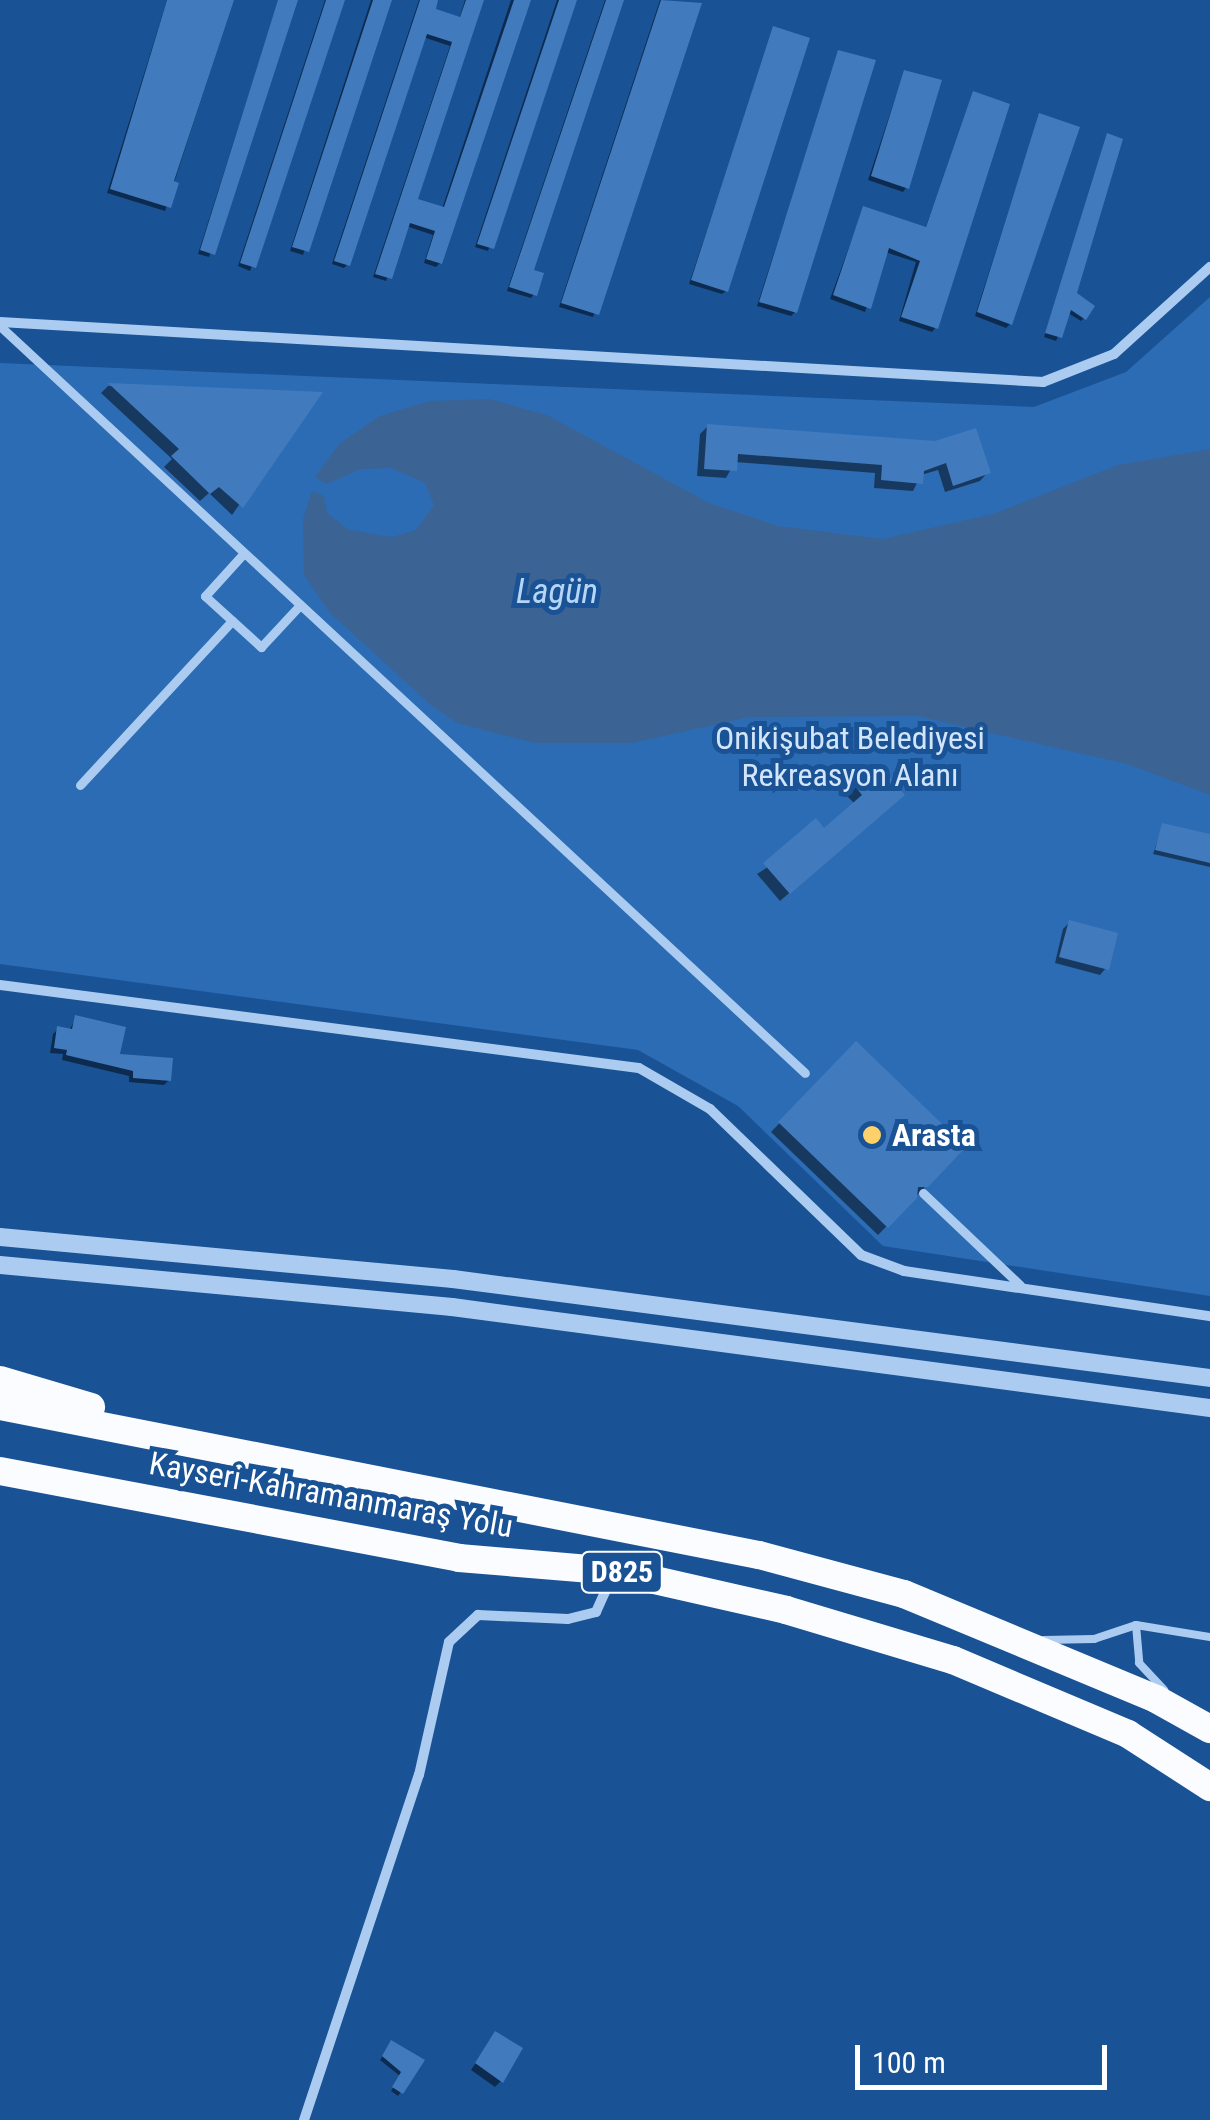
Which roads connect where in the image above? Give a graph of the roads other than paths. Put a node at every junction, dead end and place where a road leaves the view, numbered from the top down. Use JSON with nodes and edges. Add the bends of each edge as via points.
{"nodes":[{"id":1,"x":1210,"y":267,"type":"edge"},
{"id":2,"x":0,"y":324,"type":"edge"},
{"id":3,"x":244,"y":553,"type":"junction"},
{"id":4,"x":300,"y":604,"type":"junction"},
{"id":5,"x":232,"y":620,"type":"junction"},
{"id":6,"x":80,"y":785,"type":"dead end"},
{"id":7,"x":0,"y":985,"type":"edge"},
{"id":8,"x":805,"y":1072,"type":"dead end"},
{"id":9,"x":923,"y":1193,"type":"dead end"},
{"id":10,"x":0,"y":1237,"type":"edge"},
{"id":11,"x":0,"y":1265,"type":"edge"},
{"id":12,"x":1020,"y":1285,"type":"junction"},
{"id":13,"x":1210,"y":1316,"type":"edge"},
{"id":14,"x":1210,"y":1378,"type":"edge"},
{"id":15,"x":0,"y":1380,"type":"edge"},
{"id":16,"x":0,"y":1406,"type":"edge"},
{"id":17,"x":1210,"y":1408,"type":"edge"},
{"id":18,"x":227,"y":1448,"type":"junction"},
{"id":19,"x":0,"y":1470,"type":"edge"},
{"id":20,"x":0,"y":1486,"type":"edge"},
{"id":21,"x":105,"y":1492,"type":"junction"},
{"id":22,"x":614,"y":1571,"type":"junction"},
{"id":23,"x":1136,"y":1625,"type":"junction"},
{"id":24,"x":1012,"y":1637,"type":"junction"},
{"id":25,"x":1210,"y":1637,"type":"edge"},
{"id":26,"x":1183,"y":1712,"type":"junction"},
{"id":27,"x":1210,"y":1729,"type":"edge"},
{"id":28,"x":1210,"y":1787,"type":"edge"},
{"id":29,"x":304,"y":2120,"type":"edge"}],
"edges":[{"from":1,"to":2,"type":"street","via":[[1114,354],[1043,382]]},
{"from":2,"to":3,"type":"street"},
{"from":3,"to":4,"type":"street"},
{"from":3,"to":5,"type":"street","via":[[205,596]]},
{"from":4,"to":5,"type":"street","via":[[261,647]]},
{"from":4,"to":8,"type":"street"},
{"from":5,"to":6,"type":"street"},
{"from":7,"to":12,"type":"street","via":[[639,1068],[710,1109],[862,1255],[904,1271]]},
{"from":9,"to":12,"type":"street"},
{"from":10,"to":14,"type":"street","via":[[452,1279]]},
{"from":11,"to":17,"type":"street","via":[[452,1307]]},
{"from":12,"to":13,"type":"street"},
{"from":15,"to":18,"type":"highway"},
{"from":16,"to":18,"type":"highway","name":"Kayseri-Kahramanmaraş Yolu","number":"D825"},
{"from":18,"to":24,"type":"highway","name":"Kayseri-Kahramanmaraş Yolu","number":"D825","via":[[758,1555],[904,1594]]},
{"from":19,"to":21,"type":"highway","name":"Kayseri-Kahramanmaraş Yolu","number":"D825"},
{"from":20,"to":21,"type":"highway"},
{"from":21,"to":22,"type":"highway","name":"Kayseri-Kahramanmaraş Yolu","number":"D825","via":[[459,1558]]},
{"from":22,"to":28,"type":"highway","name":"Kayseri-Kahramanmaraş Yolu","number":"D825","via":[[786,1610],[952,1660],[1128,1734]]},
{"from":22,"to":29,"type":"street","via":[[596,1612],[568,1619],[478,1614],[450,1642],[418,1775]]},
{"from":23,"to":24,"type":"lane","via":[[1069,1643]]},
{"from":23,"to":25,"type":"lane"},
{"from":23,"to":26,"type":"lane","via":[[1139,1663]]},
{"from":24,"to":26,"type":"highway","name":"Kayseri-Kahramanmaraş Yolu","number":"D825"},
{"from":26,"to":27,"type":"highway","name":"Kayseri-Kahramanmaraş Yolu","number":"D825"}]}
